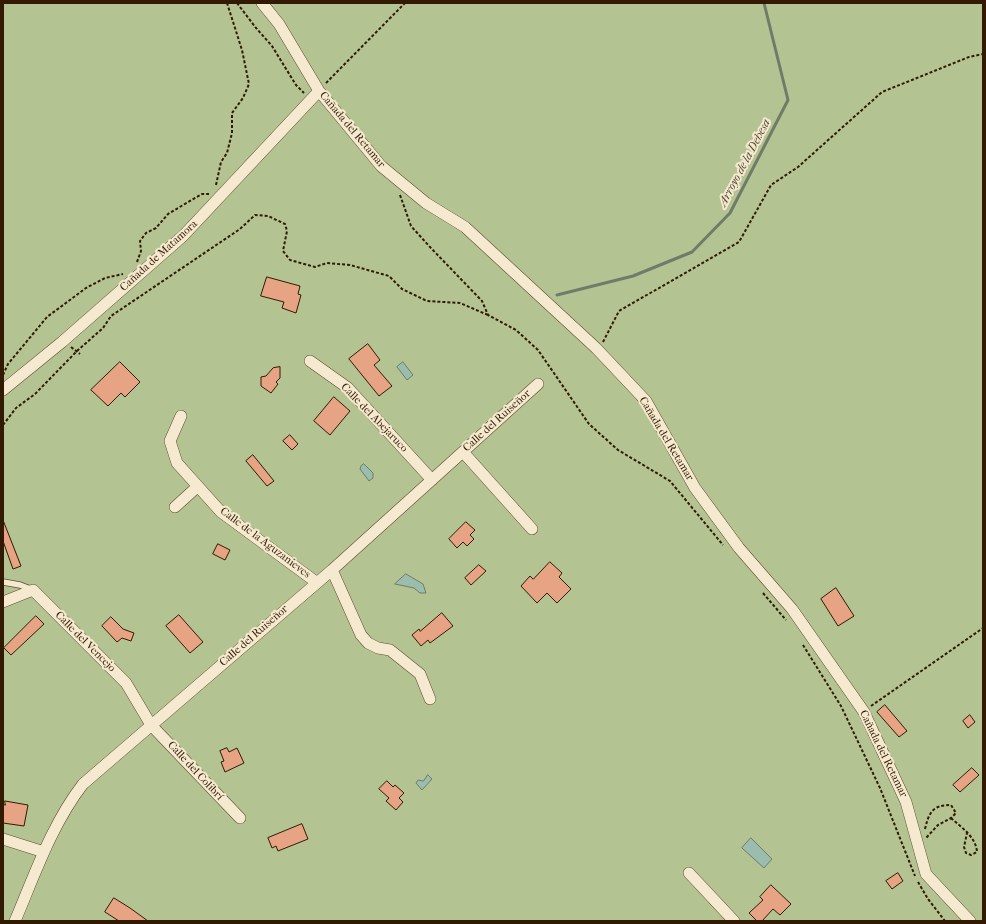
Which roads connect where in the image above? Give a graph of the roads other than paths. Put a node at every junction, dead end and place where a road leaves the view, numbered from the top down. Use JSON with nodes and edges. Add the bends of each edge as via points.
{"nodes":[{"id":1,"x":262,"y":3,"type":"edge"},
{"id":2,"x":319,"y":91,"type":"junction"},
{"id":3,"x":310,"y":361,"type":"dead end"},
{"id":4,"x":538,"y":384,"type":"dead end"},
{"id":5,"x":3,"y":390,"type":"edge"},
{"id":6,"x":181,"y":416,"type":"dead end"},
{"id":7,"x":463,"y":452,"type":"junction"},
{"id":8,"x":432,"y":480,"type":"junction"},
{"id":9,"x":197,"y":486,"type":"junction"},
{"id":10,"x":175,"y":507,"type":"dead end"},
{"id":11,"x":532,"y":529,"type":"dead end"},
{"id":12,"x":332,"y":570,"type":"junction"},
{"id":13,"x":3,"y":582,"type":"edge"},
{"id":14,"x":316,"y":582,"type":"junction"},
{"id":15,"x":33,"y":590,"type":"junction"},
{"id":16,"x":3,"y":602,"type":"edge"},
{"id":17,"x":430,"y":699,"type":"dead end"},
{"id":18,"x":151,"y":724,"type":"junction"},
{"id":19,"x":240,"y":818,"type":"dead end"},
{"id":20,"x":3,"y":839,"type":"edge"},
{"id":21,"x":44,"y":852,"type":"junction"},
{"id":22,"x":689,"y":873,"type":"dead end"},
{"id":23,"x":15,"y":921,"type":"edge"},
{"id":24,"x":734,"y":921,"type":"edge"},
{"id":25,"x":970,"y":921,"type":"edge"}],
"edges":[{"from":1,"to":2,"type":"street","name":"Cañada del Retamar","via":[[279,24]]},
{"from":2,"to":5,"type":"street","name":"Cañada de Matamora","via":[[184,236]]},
{"from":2,"to":25,"type":"street","name":"Cañada del Retamar","via":[[381,166],[426,203],[465,227],[596,348],[646,401],[695,488],[739,548],[792,609],[864,712],[906,802],[920,844],[926,874]]},
{"from":3,"to":8,"type":"street","name":"Calle del Abejaruco","via":[[348,388]]},
{"from":4,"to":7,"type":"street","name":"Calle del Ruiseñor"},
{"from":6,"to":9,"type":"street","name":"Calle de la Aguzanieves","via":[[170,441],[177,463]]},
{"from":7,"to":8,"type":"street","name":"Calle del Ruiseñor"},
{"from":7,"to":11,"type":"street"},
{"from":8,"to":12,"type":"street","name":"Calle del Ruiseñor"},
{"from":9,"to":10,"type":"street"},
{"from":9,"to":14,"type":"street","name":"Calle de la Aguzanieves","via":[[221,512]]},
{"from":12,"to":14,"type":"street","name":"Calle del Ruiseñor"},
{"from":12,"to":17,"type":"street","via":[[361,635],[368,643],[390,650],[420,674]]},
{"from":13,"to":15,"type":"lane"},
{"from":14,"to":18,"type":"street","name":"Calle del Ruiseñor"},
{"from":15,"to":16,"type":"street"},
{"from":15,"to":18,"type":"street","name":"Calle del Vencejo","via":[[126,683]]},
{"from":18,"to":19,"type":"street","name":"Calle del Colibrí"},
{"from":18,"to":21,"type":"street","name":"Calle del Ruiseñor","via":[[83,784],[68,804]]},
{"from":20,"to":21,"type":"street"},
{"from":21,"to":23,"type":"street","name":"Calle del Ruiseñor"},
{"from":22,"to":24,"type":"street"}]}
